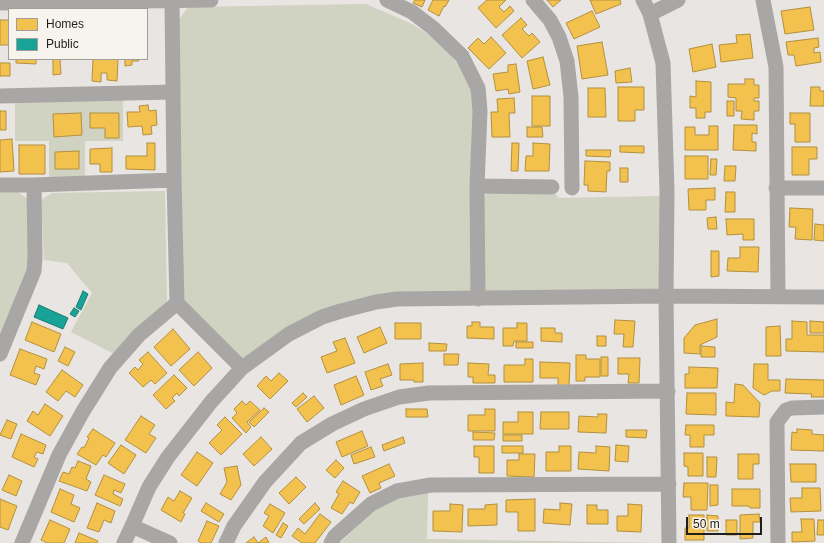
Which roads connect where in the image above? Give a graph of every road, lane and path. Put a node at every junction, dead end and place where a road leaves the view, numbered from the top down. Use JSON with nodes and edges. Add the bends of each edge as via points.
{"nodes":[{"id":1,"x":211,"y":0,"type":"edge"},
{"id":2,"x":387,"y":0,"type":"edge"},
{"id":3,"x":533,"y":0,"type":"edge"},
{"id":4,"x":643,"y":0,"type":"edge"},
{"id":5,"x":678,"y":0,"type":"edge"},
{"id":6,"x":763,"y":0,"type":"edge"},
{"id":7,"x":172,"y":1,"type":"edge"},
{"id":8,"x":0,"y":3,"type":"edge"},
{"id":9,"x":650,"y":14,"type":"junction"},
{"id":10,"x":173,"y":92,"type":"junction"},
{"id":11,"x":0,"y":96,"type":"edge"},
{"id":12,"x":174,"y":180,"type":"junction"},
{"id":13,"x":0,"y":185,"type":"edge"},
{"id":14,"x":34,"y":185,"type":"junction"},
{"id":15,"x":477,"y":186,"type":"junction"},
{"id":16,"x":552,"y":187,"type":"dead end"},
{"id":17,"x":572,"y":188,"type":"dead end"},
{"id":18,"x":776,"y":188,"type":"junction"},
{"id":19,"x":824,"y":188,"type":"edge"},
{"id":20,"x":666,"y":296,"type":"junction"},
{"id":21,"x":778,"y":296,"type":"junction"},
{"id":22,"x":824,"y":297,"type":"edge"},
{"id":23,"x":478,"y":299,"type":"junction"},
{"id":24,"x":177,"y":303,"type":"junction"},
{"id":25,"x":0,"y":354,"type":"edge"},
{"id":26,"x":242,"y":368,"type":"junction"},
{"id":27,"x":668,"y":391,"type":"junction"},
{"id":28,"x":824,"y":407,"type":"edge"},
{"id":29,"x":668,"y":484,"type":"junction"},
{"id":30,"x":132,"y":526,"type":"junction"},
{"id":31,"x":22,"y":543,"type":"edge"},
{"id":32,"x":124,"y":543,"type":"edge"},
{"id":33,"x":170,"y":543,"type":"edge"},
{"id":34,"x":226,"y":543,"type":"edge"},
{"id":35,"x":331,"y":543,"type":"edge"},
{"id":36,"x":669,"y":543,"type":"edge"},
{"id":37,"x":778,"y":543,"type":"edge"}],
"edges":[{"from":1,"to":7,"type":"street"},
{"from":2,"to":15,"type":"street","via":[[412,12],[434,28],[462,56],[473,77],[478,88],[480,111]]},
{"from":3,"to":17,"type":"street","via":[[550,20],[567,61],[571,97]]},
{"from":4,"to":9,"type":"street"},
{"from":5,"to":9,"type":"street"},
{"from":6,"to":18,"type":"street","via":[[776,67]]},
{"from":7,"to":8,"type":"street"},
{"from":7,"to":10,"type":"street"},
{"from":9,"to":20,"type":"street","via":[[663,63],[667,191]]},
{"from":10,"to":11,"type":"street"},
{"from":10,"to":12,"type":"street"},
{"from":12,"to":14,"type":"street"},
{"from":12,"to":24,"type":"street"},
{"from":13,"to":14,"type":"street"},
{"from":14,"to":25,"type":"street","via":[[34,271]]},
{"from":15,"to":16,"type":"street"},
{"from":15,"to":23,"type":"street"},
{"from":18,"to":19,"type":"street"},
{"from":18,"to":21,"type":"street"},
{"from":20,"to":21,"type":"street"},
{"from":20,"to":23,"type":"street"},
{"from":20,"to":27,"type":"street"},
{"from":21,"to":22,"type":"street"},
{"from":23,"to":26,"type":"street","via":[[397,299],[341,311],[322,317],[289,334]]},
{"from":24,"to":26,"type":"street"},
{"from":24,"to":31,"type":"street","via":[[139,335],[110,368],[59,455]]},
{"from":26,"to":30,"type":"street","via":[[211,402],[168,457],[148,487]]},
{"from":27,"to":29,"type":"street"},
{"from":27,"to":34,"type":"street","via":[[429,393],[399,397],[364,409],[301,442],[265,482],[234,526]]},
{"from":28,"to":37,"type":"street","via":[[792,408],[786,410],[777,422]]},
{"from":29,"to":35,"type":"street","via":[[431,486],[397,491],[371,504],[334,536]]},
{"from":29,"to":36,"type":"street"},
{"from":30,"to":32,"type":"street"},
{"from":30,"to":33,"type":"street"}]}
